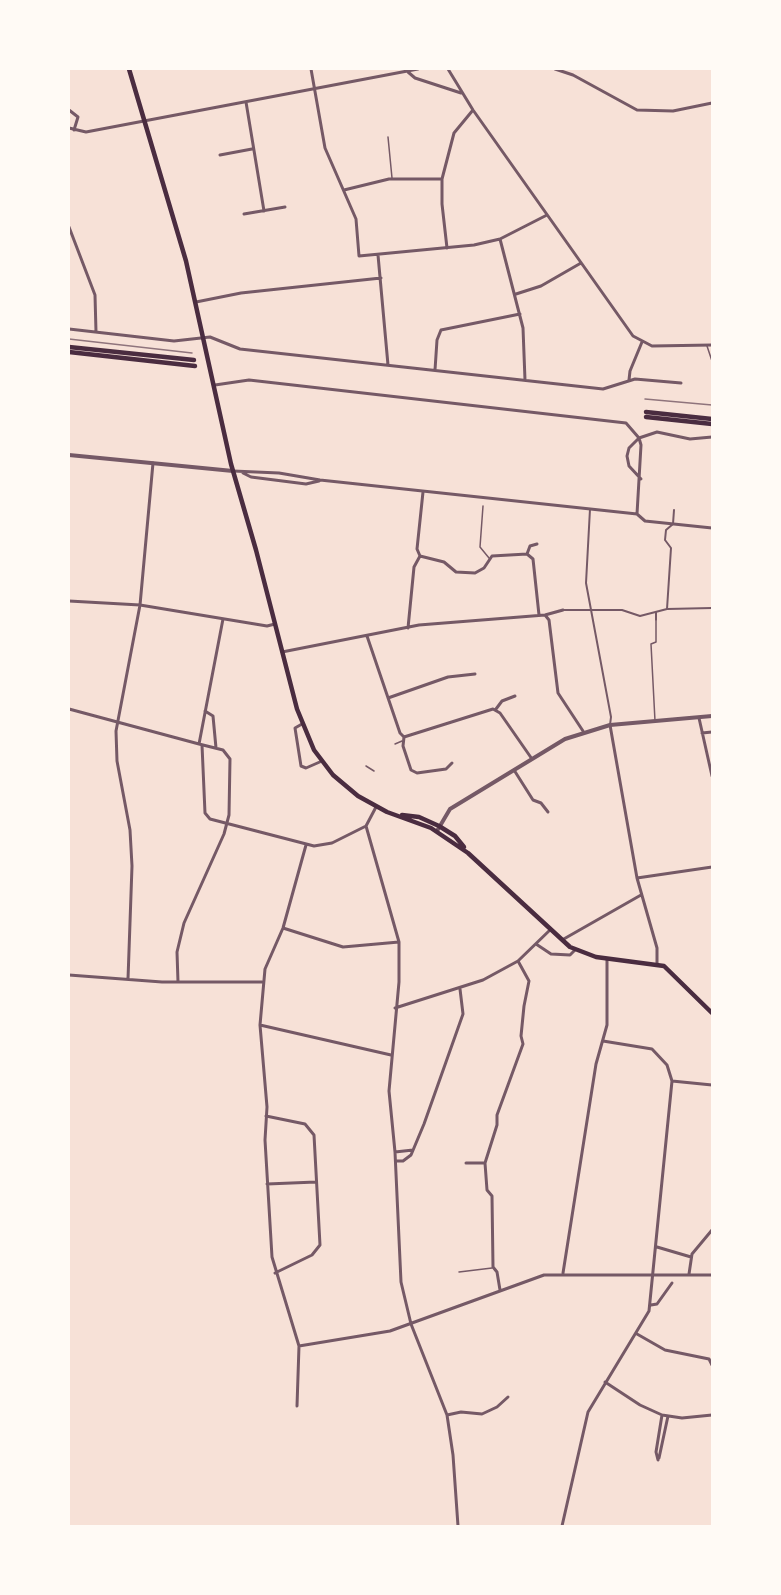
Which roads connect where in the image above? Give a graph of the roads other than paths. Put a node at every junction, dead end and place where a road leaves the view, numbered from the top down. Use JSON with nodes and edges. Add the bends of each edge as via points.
{"nodes":[{"id":1,"x":129,"y":69,"type":"edge"},
{"id":2,"x":311,"y":69,"type":"edge"},
{"id":3,"x":418,"y":69,"type":"edge"},
{"id":4,"x":448,"y":69,"type":"edge"},
{"id":5,"x":555,"y":69,"type":"edge"},
{"id":6,"x":408,"y":72,"type":"junction"},
{"id":7,"x":314,"y":90,"type":"junction"},
{"id":8,"x":461,"y":93,"type":"junction"},
{"id":9,"x":246,"y":102,"type":"junction"},
{"id":10,"x":712,"y":103,"type":"edge"},
{"id":11,"x":69,"y":110,"type":"edge"},
{"id":12,"x":472,"y":110,"type":"junction"},
{"id":13,"x":145,"y":122,"type":"junction"},
{"id":14,"x":69,"y":128,"type":"edge"},
{"id":15,"x":74,"y":130,"type":"junction"},
{"id":16,"x":387,"y":137,"type":"dead end"},
{"id":17,"x":252,"y":149,"type":"junction"},
{"id":18,"x":220,"y":155,"type":"dead end"},
{"id":19,"x":392,"y":179,"type":"junction"},
{"id":20,"x":442,"y":179,"type":"junction"},
{"id":21,"x":344,"y":190,"type":"junction"},
{"id":22,"x":285,"y":207,"type":"dead end"},
{"id":23,"x":264,"y":211,"type":"junction"},
{"id":24,"x":244,"y":214,"type":"dead end"},
{"id":25,"x":548,"y":215,"type":"junction"},
{"id":26,"x":69,"y":227,"type":"edge"},
{"id":27,"x":500,"y":239,"type":"junction"},
{"id":28,"x":447,"y":248,"type":"junction"},
{"id":29,"x":378,"y":255,"type":"junction"},
{"id":30,"x":581,"y":263,"type":"junction"},
{"id":31,"x":381,"y":278,"type":"junction"},
{"id":32,"x":516,"y":294,"type":"junction"},
{"id":33,"x":198,"y":302,"type":"junction"},
{"id":34,"x":520,"y":314,"type":"junction"},
{"id":35,"x":69,"y":329,"type":"edge"},
{"id":36,"x":96,"y":332,"type":"junction"},
{"id":37,"x":207,"y":337,"type":"junction"},
{"id":38,"x":642,"y":342,"type":"junction"},
{"id":39,"x":710,"y":345,"type":"edge"},
{"id":40,"x":69,"y":347,"type":"edge"},
{"id":41,"x":69,"y":352,"type":"edge"},
{"id":42,"x":712,"y":361,"type":"edge"},
{"id":43,"x":388,"y":365,"type":"junction"},
{"id":44,"x":435,"y":370,"type":"junction"},
{"id":45,"x":525,"y":380,"type":"junction"},
{"id":46,"x":629,"y":380,"type":"junction"},
{"id":47,"x":681,"y":383,"type":"dead end"},
{"id":48,"x":214,"y":385,"type":"junction"},
{"id":49,"x":712,"y":419,"type":"edge"},
{"id":50,"x":712,"y":424,"type":"edge"},
{"id":51,"x":712,"y":436,"type":"edge"},
{"id":52,"x":639,"y":438,"type":"junction"},
{"id":53,"x":69,"y":455,"type":"edge"},
{"id":54,"x":153,"y":463,"type":"junction"},
{"id":55,"x":233,"y":471,"type":"junction"},
{"id":56,"x":241,"y":472,"type":"junction"},
{"id":57,"x":279,"y":473,"type":"junction"},
{"id":58,"x":278,"y":480,"type":"junction"},
{"id":59,"x":320,"y":480,"type":"junction"},
{"id":60,"x":641,"y":480,"type":"junction"},
{"id":61,"x":423,"y":491,"type":"junction"},
{"id":62,"x":483,"y":506,"type":"dead end"},
{"id":63,"x":590,"y":509,"type":"junction"},
{"id":64,"x":674,"y":510,"type":"dead end"},
{"id":65,"x":637,"y":514,"type":"junction"},
{"id":66,"x":673,"y":524,"type":"junction"},
{"id":67,"x":712,"y":528,"type":"edge"},
{"id":68,"x":537,"y":544,"type":"dead end"},
{"id":69,"x":527,"y":554,"type":"junction"},
{"id":70,"x":420,"y":556,"type":"junction"},
{"id":71,"x":489,"y":558,"type":"junction"},
{"id":72,"x":69,"y":601,"type":"edge"},
{"id":73,"x":140,"y":605,"type":"junction"},
{"id":74,"x":712,"y":608,"type":"edge"},
{"id":75,"x":667,"y":609,"type":"junction"},
{"id":76,"x":563,"y":610,"type":"joint"},
{"id":77,"x":592,"y":611,"type":"junction"},
{"id":78,"x":656,"y":612,"type":"junction"},
{"id":79,"x":539,"y":615,"type":"junction"},
{"id":80,"x":545,"y":615,"type":"junction"},
{"id":81,"x":223,"y":619,"type":"junction"},
{"id":82,"x":656,"y":620,"type":"joint"},
{"id":83,"x":274,"y":624,"type":"junction"},
{"id":84,"x":408,"y":628,"type":"junction"},
{"id":85,"x":367,"y":636,"type":"junction"},
{"id":86,"x":282,"y":652,"type":"junction"},
{"id":87,"x":475,"y":674,"type":"dead end"},
{"id":88,"x":515,"y":696,"type":"dead end"},
{"id":89,"x":388,"y":698,"type":"junction"},
{"id":90,"x":496,"y":709,"type":"junction"},
{"id":91,"x":69,"y":710,"type":"edge"},
{"id":92,"x":205,"y":711,"type":"junction"},
{"id":93,"x":712,"y":716,"type":"edge"},
{"id":94,"x":699,"y":718,"type":"junction"},
{"id":95,"x":117,"y":722,"type":"junction"},
{"id":96,"x":655,"y":722,"type":"junction"},
{"id":97,"x":302,"y":723,"type":"junction"},
{"id":98,"x":609,"y":725,"type":"junction"},
{"id":99,"x":583,"y":731,"type":"junction"},
{"id":100,"x":712,"y":732,"type":"edge"},
{"id":101,"x":702,"y":733,"type":"junction"},
{"id":102,"x":403,"y":739,"type":"junction"},
{"id":103,"x":395,"y":744,"type":"dead end"},
{"id":104,"x":200,"y":745,"type":"junction"},
{"id":105,"x":216,"y":748,"type":"junction"},
{"id":106,"x":532,"y":759,"type":"junction"},
{"id":107,"x":322,"y":761,"type":"junction"},
{"id":108,"x":452,"y":763,"type":"dead end"},
{"id":109,"x":366,"y":766,"type":"dead end"},
{"id":110,"x":514,"y":770,"type":"junction"},
{"id":111,"x":374,"y":771,"type":"dead end"},
{"id":112,"x":712,"y":776,"type":"edge"},
{"id":113,"x":376,"y":807,"type":"junction"},
{"id":114,"x":548,"y":812,"type":"dead end"},
{"id":115,"x":228,"y":824,"type":"junction"},
{"id":116,"x":366,"y":826,"type":"junction"},
{"id":117,"x":438,"y":828,"type":"junction"},
{"id":118,"x":306,"y":845,"type":"junction"},
{"id":119,"x":712,"y":867,"type":"edge"},
{"id":120,"x":637,"y":878,"type":"junction"},
{"id":121,"x":641,"y":894,"type":"junction"},
{"id":122,"x":283,"y":928,"type":"junction"},
{"id":123,"x":551,"y":929,"type":"junction"},
{"id":124,"x":562,"y":940,"type":"junction"},
{"id":125,"x":399,"y":942,"type":"junction"},
{"id":126,"x":536,"y":944,"type":"junction"},
{"id":127,"x":575,"y":950,"type":"junction"},
{"id":128,"x":607,"y":959,"type":"junction"},
{"id":129,"x":518,"y":961,"type":"junction"},
{"id":130,"x":657,"y":964,"type":"junction"},
{"id":131,"x":69,"y":975,"type":"edge"},
{"id":132,"x":128,"y":979,"type":"junction"},
{"id":133,"x":178,"y":982,"type":"junction"},
{"id":134,"x":262,"y":982,"type":"junction"},
{"id":135,"x":460,"y":989,"type":"junction"},
{"id":136,"x":395,"y":1008,"type":"junction"},
{"id":137,"x":712,"y":1013,"type":"edge"},
{"id":138,"x":260,"y":1025,"type":"junction"},
{"id":139,"x":603,"y":1041,"type":"junction"},
{"id":140,"x":391,"y":1055,"type":"junction"},
{"id":141,"x":672,"y":1082,"type":"junction"},
{"id":142,"x":712,"y":1085,"type":"edge"},
{"id":143,"x":266,"y":1116,"type":"junction"},
{"id":144,"x":413,"y":1150,"type":"junction"},
{"id":145,"x":395,"y":1152,"type":"junction"},
{"id":146,"x":395,"y":1161,"type":"junction"},
{"id":147,"x":485,"y":1162,"type":"junction"},
{"id":148,"x":466,"y":1163,"type":"dead end"},
{"id":149,"x":316,"y":1182,"type":"junction"},
{"id":150,"x":267,"y":1184,"type":"junction"},
{"id":151,"x":712,"y":1230,"type":"edge"},
{"id":152,"x":657,"y":1247,"type":"junction"},
{"id":153,"x":691,"y":1257,"type":"junction"},
{"id":154,"x":493,"y":1268,"type":"junction"},
{"id":155,"x":459,"y":1272,"type":"dead end"},
{"id":156,"x":275,"y":1273,"type":"junction"},
{"id":157,"x":563,"y":1273,"type":"junction"},
{"id":158,"x":688,"y":1274,"type":"junction"},
{"id":159,"x":654,"y":1275,"type":"junction"},
{"id":160,"x":712,"y":1275,"type":"edge"},
{"id":161,"x":672,"y":1283,"type":"dead end"},
{"id":162,"x":500,"y":1290,"type":"junction"},
{"id":163,"x":651,"y":1305,"type":"junction"},
{"id":164,"x":411,"y":1324,"type":"junction"},
{"id":165,"x":637,"y":1334,"type":"junction"},
{"id":166,"x":299,"y":1346,"type":"junction"},
{"id":167,"x":712,"y":1365,"type":"edge"},
{"id":168,"x":604,"y":1382,"type":"junction"},
{"id":169,"x":508,"y":1397,"type":"dead end"},
{"id":170,"x":297,"y":1406,"type":"dead end"},
{"id":171,"x":662,"y":1415,"type":"junction"},
{"id":172,"x":712,"y":1415,"type":"edge"},
{"id":173,"x":447,"y":1416,"type":"junction"},
{"id":174,"x":668,"y":1416,"type":"junction"},
{"id":175,"x":458,"y":1526,"type":"edge"},
{"id":176,"x":562,"y":1526,"type":"edge"}],
"edges":[{"from":1,"to":13,"type":"main road"},
{"from":2,"to":7,"type":"street"},
{"from":3,"to":6,"type":"street"},
{"from":4,"to":8,"type":"street"},
{"from":5,"to":10,"type":"street","via":[[637,110],[663,112]]},
{"from":6,"to":7,"type":"street"},
{"from":6,"to":8,"type":"street"},
{"from":7,"to":9,"type":"street"},
{"from":7,"to":21,"type":"street","via":[[325,148]]},
{"from":8,"to":12,"type":"street"},
{"from":9,"to":13,"type":"street"},
{"from":9,"to":17,"type":"street"},
{"from":11,"to":15,"type":"street","via":[[78,117]]},
{"from":12,"to":20,"type":"street","via":[[454,133]]},
{"from":12,"to":25,"type":"street"},
{"from":13,"to":15,"type":"street","via":[[86,132]]},
{"from":13,"to":33,"type":"main road"},
{"from":14,"to":15,"type":"street"},
{"from":16,"to":19,"type":"lane"},
{"from":17,"to":18,"type":"street"},
{"from":17,"to":23,"type":"street"},
{"from":19,"to":20,"type":"street"},
{"from":19,"to":21,"type":"street"},
{"from":20,"to":28,"type":"street"},
{"from":21,"to":29,"type":"street","via":[[358,228],[359,256]]},
{"from":22,"to":23,"type":"street"},
{"from":23,"to":24,"type":"street"},
{"from":25,"to":27,"type":"street"},
{"from":25,"to":30,"type":"street"},
{"from":26,"to":36,"type":"street","via":[[95,295]]},
{"from":27,"to":28,"type":"street"},
{"from":27,"to":32,"type":"street"},
{"from":28,"to":29,"type":"street"},
{"from":29,"to":31,"type":"street"},
{"from":30,"to":32,"type":"street"},
{"from":30,"to":38,"type":"street","via":[[631,334]]},
{"from":31,"to":33,"type":"street","via":[[241,293]]},
{"from":31,"to":43,"type":"street"},
{"from":32,"to":34,"type":"street"},
{"from":33,"to":37,"type":"main road"},
{"from":34,"to":44,"type":"street","via":[[441,330]]},
{"from":34,"to":45,"type":"street"},
{"from":35,"to":36,"type":"street"},
{"from":36,"to":37,"type":"street","via":[[174,341]]},
{"from":37,"to":43,"type":"street","via":[[240,349]]},
{"from":37,"to":48,"type":"main road"},
{"from":38,"to":39,"type":"street","via":[[654,346]]},
{"from":38,"to":46,"type":"street"},
{"from":39,"to":42,"type":"lane"},
{"from":40,"to":41,"type":"main road","via":[[195,363]]},
{"from":43,"to":44,"type":"street"},
{"from":44,"to":45,"type":"street"},
{"from":45,"to":46,"type":"street","via":[[607,389]]},
{"from":46,"to":47,"type":"street"},
{"from":48,"to":52,"type":"street","via":[[249,380],[623,422]]},
{"from":48,"to":55,"type":"main road"},
{"from":49,"to":50,"type":"main road","via":[[646,415]]},
{"from":51,"to":52,"type":"street","via":[[690,439],[657,432]]},
{"from":52,"to":60,"type":"street"},
{"from":52,"to":60,"type":"street","via":[[627,456],[629,466]]},
{"from":53,"to":54,"type":"street"},
{"from":54,"to":55,"type":"street"},
{"from":54,"to":73,"type":"street"},
{"from":55,"to":56,"type":"street"},
{"from":55,"to":83,"type":"main road"},
{"from":56,"to":57,"type":"street"},
{"from":56,"to":58,"type":"street"},
{"from":57,"to":58,"type":"street"},
{"from":57,"to":59,"type":"street"},
{"from":58,"to":59,"type":"street","via":[[306,484]]},
{"from":59,"to":61,"type":"street"},
{"from":60,"to":65,"type":"street"},
{"from":61,"to":63,"type":"street"},
{"from":61,"to":70,"type":"street","via":[[417,549]]},
{"from":62,"to":71,"type":"lane","via":[[480,547]]},
{"from":63,"to":65,"type":"street"},
{"from":63,"to":77,"type":"street","via":[[586,564]]},
{"from":64,"to":66,"type":"street"},
{"from":65,"to":66,"type":"street","via":[[645,521]]},
{"from":66,"to":67,"type":"street"},
{"from":66,"to":75,"type":"street","via":[[666,530],[665,540],[671,548]]},
{"from":68,"to":69,"type":"street","via":[[530,546]]},
{"from":69,"to":71,"type":"street"},
{"from":69,"to":79,"type":"street","via":[[533,560]]},
{"from":70,"to":71,"type":"street","via":[[444,562],[456,572],[475,573],[484,568]]},
{"from":70,"to":84,"type":"street","via":[[414,567]]},
{"from":72,"to":73,"type":"street"},
{"from":73,"to":81,"type":"street"},
{"from":73,"to":95,"type":"street"},
{"from":74,"to":75,"type":"street"},
{"from":75,"to":78,"type":"street"},
{"from":76,"to":77,"type":"street"},
{"from":76,"to":80,"type":"street"},
{"from":77,"to":78,"type":"street","via":[[622,610],[640,616]]},
{"from":77,"to":98,"type":"street","via":[[611,717]]},
{"from":78,"to":82,"type":"street"},
{"from":79,"to":80,"type":"street"},
{"from":79,"to":84,"type":"street"},
{"from":80,"to":99,"type":"street","via":[[549,620],[557,688]]},
{"from":81,"to":83,"type":"street"},
{"from":81,"to":92,"type":"street"},
{"from":82,"to":96,"type":"lane","via":[[656,642],[651,644]]},
{"from":83,"to":86,"type":"main road"},
{"from":84,"to":85,"type":"street"},
{"from":85,"to":86,"type":"street"},
{"from":85,"to":89,"type":"street"},
{"from":86,"to":97,"type":"main road"},
{"from":87,"to":89,"type":"street","via":[[448,677]]},
{"from":88,"to":90,"type":"street","via":[[502,701]]},
{"from":89,"to":102,"type":"street"},
{"from":90,"to":102,"type":"street"},
{"from":90,"to":106,"type":"street"},
{"from":91,"to":95,"type":"street"},
{"from":92,"to":104,"type":"street"},
{"from":92,"to":105,"type":"street","via":[[213,716]]},
{"from":93,"to":94,"type":"street"},
{"from":94,"to":96,"type":"street"},
{"from":94,"to":101,"type":"street"},
{"from":95,"to":104,"type":"street"},
{"from":95,"to":132,"type":"street","via":[[117,761],[130,830],[132,866]]},
{"from":96,"to":98,"type":"street"},
{"from":97,"to":107,"type":"main road"},
{"from":97,"to":107,"type":"street","via":[[295,728],[301,766],[306,768]]},
{"from":98,"to":99,"type":"street"},
{"from":98,"to":120,"type":"street"},
{"from":99,"to":106,"type":"street"},
{"from":100,"to":101,"type":"street"},
{"from":101,"to":112,"type":"street"},
{"from":102,"to":103,"type":"lane"},
{"from":102,"to":108,"type":"street","via":[[414,772],[446,769]]},
{"from":104,"to":105,"type":"street"},
{"from":104,"to":115,"type":"street","via":[[206,817]]},
{"from":105,"to":115,"type":"street","via":[[230,759]]},
{"from":106,"to":110,"type":"street"},
{"from":107,"to":113,"type":"main road","via":[[342,784]]},
{"from":109,"to":111,"type":"lane"},
{"from":110,"to":114,"type":"street","via":[[533,800],[541,802]]},
{"from":110,"to":117,"type":"street","via":[[450,809]]},
{"from":113,"to":116,"type":"street"},
{"from":113,"to":117,"type":"main road","via":[[419,817]]},
{"from":115,"to":118,"type":"street"},
{"from":115,"to":133,"type":"street","via":[[184,922],[177,952]]},
{"from":116,"to":118,"type":"street","via":[[332,843]]},
{"from":116,"to":125,"type":"street"},
{"from":117,"to":123,"type":"main road","via":[[455,836]]},
{"from":118,"to":122,"type":"street"},
{"from":119,"to":120,"type":"street"},
{"from":120,"to":121,"type":"street"},
{"from":121,"to":124,"type":"street"},
{"from":121,"to":130,"type":"street","via":[[657,948]]},
{"from":122,"to":125,"type":"street","via":[[343,947]]},
{"from":122,"to":134,"type":"street"},
{"from":123,"to":124,"type":"main road"},
{"from":123,"to":126,"type":"street"},
{"from":124,"to":127,"type":"main road"},
{"from":125,"to":136,"type":"street"},
{"from":126,"to":127,"type":"street","via":[[551,954],[570,955]]},
{"from":126,"to":129,"type":"street"},
{"from":127,"to":128,"type":"main road"},
{"from":128,"to":130,"type":"main road"},
{"from":128,"to":139,"type":"street","via":[[608,1019]]},
{"from":129,"to":135,"type":"street"},
{"from":129,"to":147,"type":"street","via":[[529,981],[523,1044],[496,1115],[497,1125]]},
{"from":130,"to":137,"type":"main road","via":[[666,967]]},
{"from":131,"to":132,"type":"street"},
{"from":132,"to":133,"type":"street"},
{"from":133,"to":134,"type":"street"},
{"from":134,"to":138,"type":"street"},
{"from":135,"to":136,"type":"street"},
{"from":135,"to":144,"type":"street","via":[[464,1014]]},
{"from":136,"to":140,"type":"street"},
{"from":138,"to":140,"type":"street"},
{"from":138,"to":143,"type":"street"},
{"from":139,"to":141,"type":"street","via":[[652,1049],[667,1065]]},
{"from":139,"to":157,"type":"street"},
{"from":140,"to":145,"type":"street","via":[[389,1091]]},
{"from":141,"to":142,"type":"street"},
{"from":141,"to":152,"type":"street"},
{"from":143,"to":149,"type":"street","via":[[305,1124],[310,1129],[314,1135]]},
{"from":143,"to":150,"type":"street"},
{"from":144,"to":145,"type":"street"},
{"from":144,"to":146,"type":"street","via":[[408,1159]]},
{"from":145,"to":146,"type":"street"},
{"from":146,"to":164,"type":"street","via":[[401,1282]]},
{"from":147,"to":148,"type":"street"},
{"from":147,"to":154,"type":"street","via":[[487,1190],[492,1196]]},
{"from":149,"to":150,"type":"street"},
{"from":149,"to":156,"type":"street","via":[[319,1247],[312,1255]]},
{"from":150,"to":156,"type":"street"},
{"from":151,"to":153,"type":"street"},
{"from":152,"to":153,"type":"street"},
{"from":152,"to":159,"type":"street"},
{"from":153,"to":158,"type":"street"},
{"from":154,"to":155,"type":"lane"},
{"from":154,"to":162,"type":"street"},
{"from":156,"to":166,"type":"street"},
{"from":157,"to":159,"type":"street"},
{"from":157,"to":162,"type":"street","via":[[532,1278]]},
{"from":158,"to":159,"type":"street"},
{"from":158,"to":160,"type":"street"},
{"from":159,"to":163,"type":"street"},
{"from":161,"to":163,"type":"street","via":[[657,1304]]},
{"from":162,"to":164,"type":"street"},
{"from":163,"to":165,"type":"street"},
{"from":164,"to":166,"type":"street"},
{"from":164,"to":173,"type":"street"},
{"from":165,"to":167,"type":"street","via":[[665,1350],[709,1359]]},
{"from":165,"to":168,"type":"street"},
{"from":166,"to":170,"type":"street"},
{"from":168,"to":171,"type":"street"},
{"from":168,"to":176,"type":"street","via":[[583,1428]]},
{"from":169,"to":173,"type":"street","via":[[482,1414]]},
{"from":171,"to":174,"type":"street"},
{"from":171,"to":174,"type":"street","via":[[658,1460]]},
{"from":172,"to":174,"type":"street"},
{"from":173,"to":175,"type":"street"}]}
